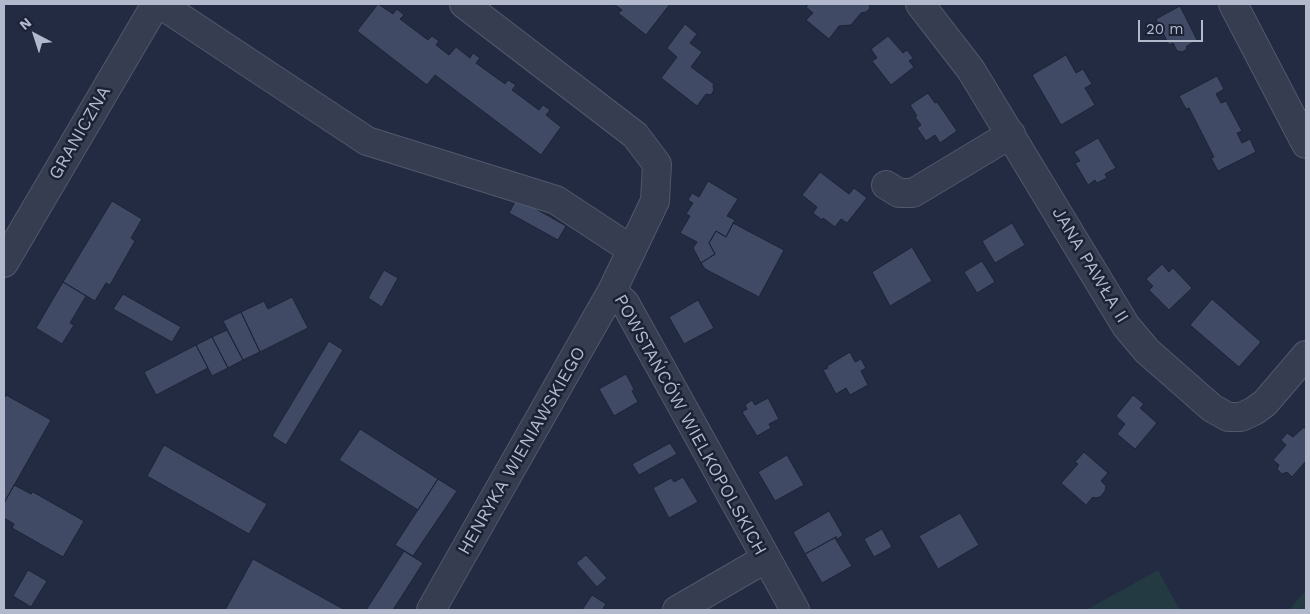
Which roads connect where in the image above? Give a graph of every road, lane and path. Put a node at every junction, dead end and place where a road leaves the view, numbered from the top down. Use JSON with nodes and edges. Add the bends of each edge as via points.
{"nodes":[{"id":1,"x":158,"y":4,"type":"edge"},
{"id":2,"x":464,"y":4,"type":"edge"},
{"id":3,"x":920,"y":4,"type":"edge"},
{"id":4,"x":1233,"y":4,"type":"edge"},
{"id":5,"x":1303,"y":128,"type":"edge"},
{"id":6,"x":1011,"y":134,"type":"junction"},
{"id":7,"x":886,"y":185,"type":"dead end"},
{"id":8,"x":632,"y":250,"type":"junction"},
{"id":9,"x":4,"y":263,"type":"edge"},
{"id":10,"x":612,"y":291,"type":"junction"},
{"id":11,"x":1306,"y":355,"type":"edge"},
{"id":12,"x":765,"y":558,"type":"junction"},
{"id":13,"x":431,"y":610,"type":"edge"},
{"id":14,"x":677,"y":610,"type":"edge"},
{"id":15,"x":795,"y":610,"type":"edge"}],
"edges":[{"from":1,"to":8,"type":"street","via":[[367,140],[556,200]]},
{"from":1,"to":9,"type":"street","name":"GRANICZNA"},
{"from":2,"to":8,"type":"street","name":"POWSTAŃCÓW WIELKOPOLSKICH","via":[[635,135],[657,164],[655,201]]},
{"from":3,"to":6,"type":"street","name":"JANA PAWŁA II","via":[[971,70]]},
{"from":4,"to":5,"type":"street"},
{"from":6,"to":7,"type":"street","via":[[912,193],[899,193]]},
{"from":6,"to":11,"type":"street","name":"JANA PAWŁA II","via":[[1126,326],[1147,351],[1212,408],[1228,417],[1254,412]]},
{"from":8,"to":10,"type":"street","name":"POWSTAŃCÓW WIELKOPOLSKICH"},
{"from":10,"to":12,"type":"street","name":"POWSTAŃCÓW WIELKOPOLSKICH","via":[[624,303]]},
{"from":10,"to":13,"type":"street","name":"HENRYKA WIENIAWSKIEGO"},
{"from":12,"to":14,"type":"street"},
{"from":12,"to":15,"type":"street","name":"POWSTAŃCÓW WIELKOPOLSKICH"}]}
